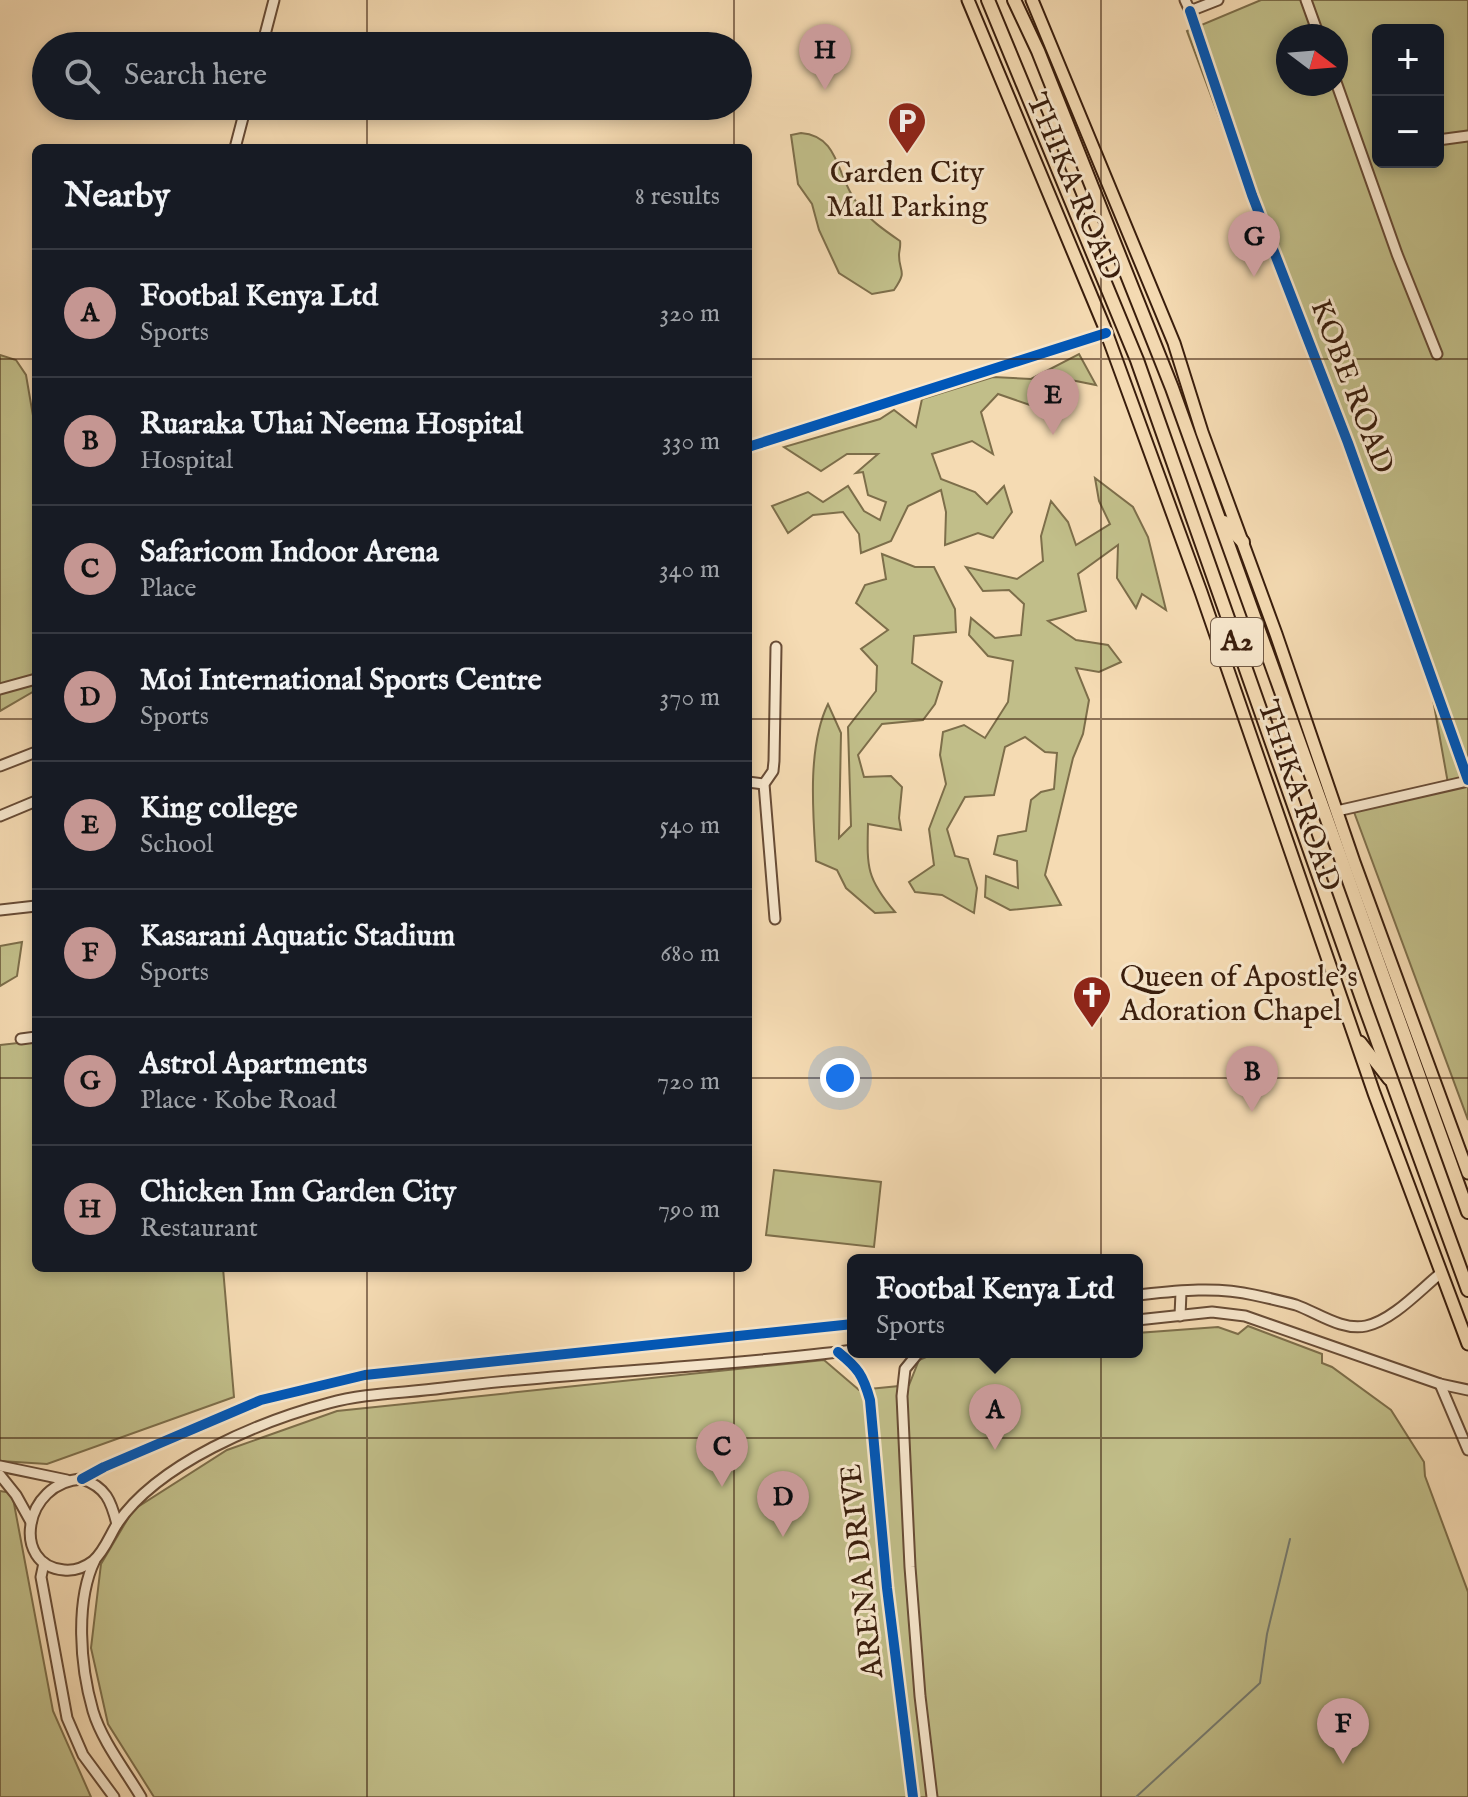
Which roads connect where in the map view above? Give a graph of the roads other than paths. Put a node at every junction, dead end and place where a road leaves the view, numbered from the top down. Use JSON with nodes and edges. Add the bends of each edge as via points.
{"nodes":[{"id":1,"x":274,"y":0,"type":"edge"},
{"id":2,"x":968,"y":0,"type":"edge"},
{"id":3,"x":981,"y":0,"type":"edge"},
{"id":4,"x":988,"y":0,"type":"edge"},
{"id":5,"x":1014,"y":0,"type":"edge"},
{"id":6,"x":1032,"y":0,"type":"edge"},
{"id":7,"x":1185,"y":0,"type":"edge"},
{"id":8,"x":1218,"y":0,"type":"edge"},
{"id":9,"x":1306,"y":0,"type":"edge"},
{"id":10,"x":1190,"y":11,"type":"junction"},
{"id":11,"x":1315,"y":24,"type":"edge"},
{"id":12,"x":266,"y":32,"type":"edge"},
{"id":13,"x":1007,"y":49,"type":"junction"},
{"id":14,"x":1341,"y":96,"type":"edge"},
{"id":15,"x":242,"y":120,"type":"edge"},
{"id":16,"x":1468,"y":136,"type":"edge"},
{"id":17,"x":1444,"y":139,"type":"edge"},
{"id":18,"x":236,"y":144,"type":"edge"},
{"id":19,"x":1106,"y":333,"type":"junction"},
{"id":20,"x":1437,"y":354,"type":"dead end"},
{"id":21,"x":752,"y":446,"type":"edge"},
{"id":22,"x":1220,"y":516,"type":"junction"},
{"id":23,"x":1243,"y":542,"type":"junction"},
{"id":24,"x":776,"y":647,"type":"dead end"},
{"id":25,"x":32,"y":680,"type":"edge"},
{"id":26,"x":0,"y":689,"type":"edge"},
{"id":27,"x":32,"y":754,"type":"edge"},
{"id":28,"x":0,"y":766,"type":"edge"},
{"id":29,"x":1468,"y":780,"type":"edge"},
{"id":30,"x":752,"y":782,"type":"edge"},
{"id":31,"x":764,"y":784,"type":"junction"},
{"id":32,"x":32,"y":803,"type":"edge"},
{"id":33,"x":1337,"y":811,"type":"junction"},
{"id":34,"x":0,"y":816,"type":"edge"},
{"id":35,"x":32,"y":906,"type":"edge"},
{"id":36,"x":0,"y":910,"type":"edge"},
{"id":37,"x":775,"y":919,"type":"dead end"},
{"id":38,"x":1353,"y":1033,"type":"junction"},
{"id":39,"x":32,"y":1038,"type":"edge"},
{"id":40,"x":21,"y":1039,"type":"dead end"},
{"id":41,"x":1395,"y":1085,"type":"junction"},
{"id":42,"x":1468,"y":1173,"type":"edge"},
{"id":43,"x":1468,"y":1212,"type":"edge"},
{"id":44,"x":1441,"y":1273,"type":"junction"},
{"id":45,"x":1468,"y":1290,"type":"edge"},
{"id":46,"x":1181,"y":1292,"type":"junction"},
{"id":47,"x":1143,"y":1295,"type":"edge"},
{"id":48,"x":1180,"y":1316,"type":"junction"},
{"id":49,"x":1143,"y":1319,"type":"edge"},
{"id":50,"x":847,"y":1325,"type":"edge"},
{"id":51,"x":1468,"y":1344,"type":"edge"},
{"id":52,"x":847,"y":1351,"type":"edge"},
{"id":53,"x":838,"y":1352,"type":"junction"},
{"id":54,"x":914,"y":1358,"type":"edge"},
{"id":55,"x":1440,"y":1384,"type":"junction"},
{"id":56,"x":1468,"y":1390,"type":"edge"},
{"id":57,"x":1468,"y":1450,"type":"edge"},
{"id":58,"x":0,"y":1466,"type":"edge"},
{"id":59,"x":0,"y":1475,"type":"edge"},
{"id":60,"x":82,"y":1479,"type":"junction"},
{"id":61,"x":67,"y":1480,"type":"junction"},
{"id":62,"x":31,"y":1522,"type":"junction"},
{"id":63,"x":117,"y":1524,"type":"junction"},
{"id":64,"x":95,"y":1560,"type":"junction"},
{"id":65,"x":44,"y":1563,"type":"junction"},
{"id":66,"x":114,"y":1797,"type":"edge"},
{"id":67,"x":141,"y":1797,"type":"edge"},
{"id":68,"x":913,"y":1797,"type":"edge"},
{"id":69,"x":932,"y":1797,"type":"edge"}],
"edges":[{"from":1,"to":12,"type":"street"},
{"from":2,"to":19,"type":"main road","name":"THIKA ROAD"},
{"from":3,"to":13,"type":"highway"},
{"from":4,"to":13,"type":"highway","name":"THIKA ROAD","number":"A2"},
{"from":5,"to":22,"type":"highway","name":"THIKA ROAD","number":"A2"},
{"from":6,"to":23,"type":"main road","name":"THIKA ROAD","via":[[1174,343]]},
{"from":7,"to":10,"type":"street","name":"KOBE ROAD"},
{"from":8,"to":10,"type":"street"},
{"from":9,"to":11,"type":"street"},
{"from":10,"to":29,"type":"street","name":"KOBE ROAD"},
{"from":13,"to":41,"type":"highway","name":"THIKA ROAD","number":"A2","via":[[1137,360]]},
{"from":14,"to":20,"type":"street"},
{"from":15,"to":18,"type":"street"},
{"from":16,"to":17,"type":"street"},
{"from":19,"to":21,"type":"street"},
{"from":19,"to":38,"type":"main road","name":"THIKA ROAD"},
{"from":22,"to":23,"type":"highway"},
{"from":22,"to":43,"type":"highway","name":"THIKA ROAD","number":"A2"},
{"from":23,"to":33,"type":"main road","name":"THIKA ROAD"},
{"from":24,"to":31,"type":"street","via":[[774,761]]},
{"from":25,"to":26,"type":"street"},
{"from":27,"to":28,"type":"street"},
{"from":29,"to":33,"type":"street"},
{"from":30,"to":31,"type":"street"},
{"from":31,"to":37,"type":"street"},
{"from":32,"to":34,"type":"street"},
{"from":33,"to":42,"type":"main road","name":"THIKA ROAD"},
{"from":35,"to":36,"type":"street"},
{"from":38,"to":41,"type":"main road"},
{"from":38,"to":44,"type":"main road","name":"THIKA ROAD"},
{"from":39,"to":40,"type":"street"},
{"from":41,"to":45,"type":"highway","name":"THIKA ROAD","number":"A2"},
{"from":44,"to":46,"type":"street","via":[[1393,1312],[1362,1327],[1251,1294]]},
{"from":44,"to":51,"type":"main road","name":"THIKA ROAD"},
{"from":46,"to":47,"type":"street"},
{"from":46,"to":48,"type":"street"},
{"from":48,"to":49,"type":"street"},
{"from":48,"to":55,"type":"street","via":[[1245,1316]]},
{"from":50,"to":60,"type":"street","via":[[365,1375],[261,1400]]},
{"from":52,"to":53,"type":"street"},
{"from":53,"to":63,"type":"street","via":[[499,1381],[330,1402],[226,1439],[175,1470],[127,1509]]},
{"from":53,"to":68,"type":"street","name":"ARENA DRIVE","via":[[863,1376],[870,1400]]},
{"from":54,"to":69,"type":"street","name":"ARENA DRIVE","via":[[905,1369],[902,1396],[919,1680]]},
{"from":55,"to":56,"type":"street"},
{"from":55,"to":57,"type":"street"},
{"from":58,"to":61,"type":"street"},
{"from":59,"to":62,"type":"street"},
{"from":60,"to":61,"type":"street"},
{"from":60,"to":63,"type":"street","via":[[102,1488]]},
{"from":61,"to":62,"type":"street","via":[[44,1496]]},
{"from":62,"to":65,"type":"street","via":[[31,1543]]},
{"from":63,"to":64,"type":"street"},
{"from":64,"to":65,"type":"street","via":[[70,1570]]},
{"from":64,"to":67,"type":"street","via":[[86,1580],[81,1642],[94,1712]]},
{"from":65,"to":66,"type":"street","via":[[41,1577],[67,1718],[83,1755]]}]}
